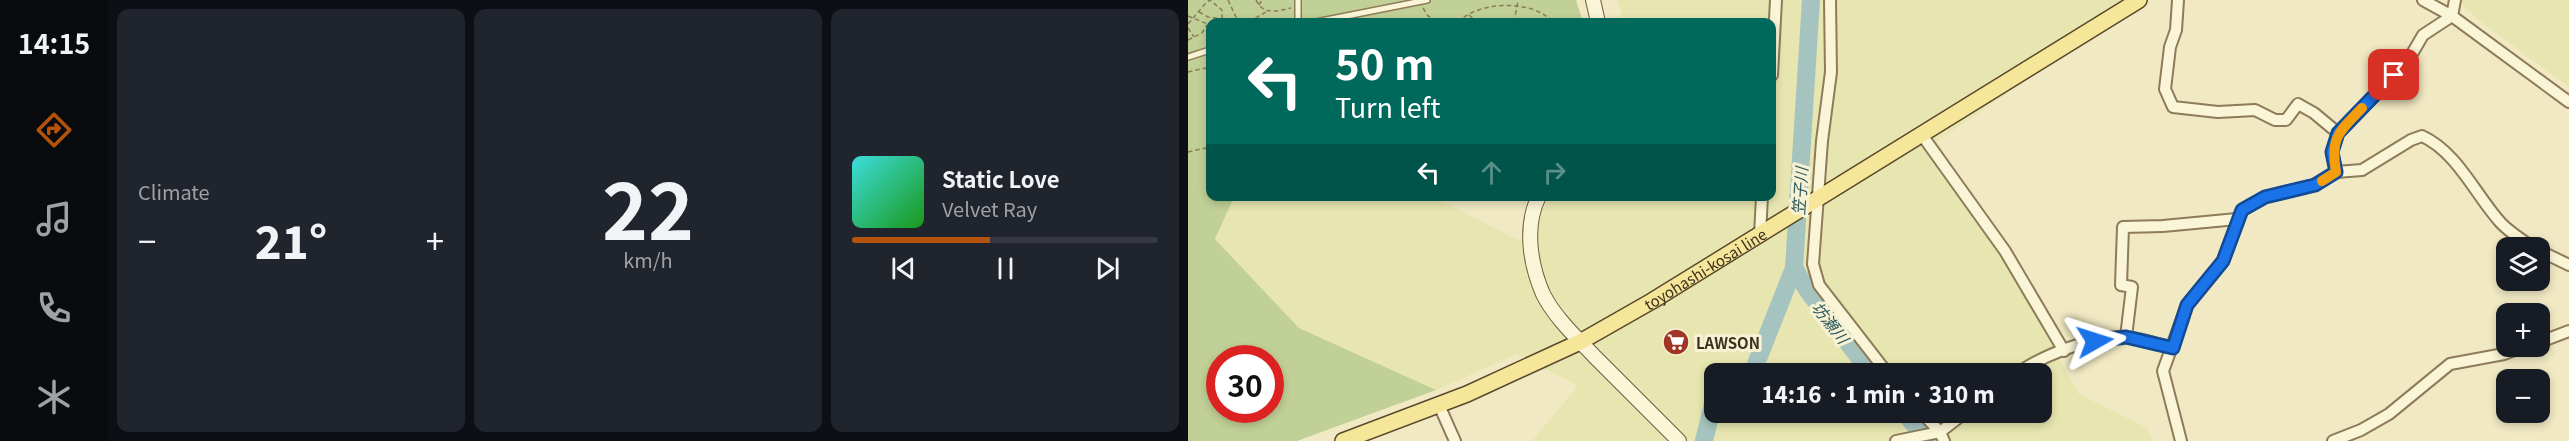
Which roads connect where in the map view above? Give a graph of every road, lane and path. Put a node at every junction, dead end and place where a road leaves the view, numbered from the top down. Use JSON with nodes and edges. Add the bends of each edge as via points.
{"nodes":[{"id":1,"x":1210,"y":0,"type":"edge"},
{"id":2,"x":1228,"y":0,"type":"edge"},
{"id":3,"x":1256,"y":0,"type":"edge"},
{"id":4,"x":1263,"y":0,"type":"edge"},
{"id":5,"x":1513,"y":0,"type":"edge"},
{"id":6,"x":1593,"y":0,"type":"edge"},
{"id":7,"x":1776,"y":0,"type":"edge"},
{"id":8,"x":1830,"y":0,"type":"edge"},
{"id":9,"x":2139,"y":0,"type":"edge"},
{"id":10,"x":2178,"y":0,"type":"edge"},
{"id":11,"x":2423,"y":0,"type":"edge"},
{"id":12,"x":2455,"y":0,"type":"edge"},
{"id":13,"x":1202,"y":1,"type":"edge"},
{"id":14,"x":1424,"y":1,"type":"edge"},
{"id":15,"x":1519,"y":1,"type":"edge"},
{"id":16,"x":1495,"y":2,"type":"edge"},
{"id":17,"x":1204,"y":3,"type":"junction"},
{"id":18,"x":1297,"y":3,"type":"edge"},
{"id":19,"x":1258,"y":5,"type":"junction"},
{"id":20,"x":1538,"y":7,"type":"dead end"},
{"id":21,"x":1198,"y":11,"type":"junction"},
{"id":22,"x":1266,"y":11,"type":"junction"},
{"id":23,"x":1468,"y":14,"type":"junction"},
{"id":24,"x":1188,"y":16,"type":"edge"},
{"id":25,"x":2452,"y":16,"type":"junction"},
{"id":26,"x":1212,"y":18,"type":"edge"},
{"id":27,"x":1222,"y":18,"type":"edge"},
{"id":28,"x":1235,"y":18,"type":"edge"},
{"id":29,"x":1255,"y":18,"type":"edge"},
{"id":30,"x":1298,"y":18,"type":"edge"},
{"id":31,"x":1337,"y":18,"type":"edge"},
{"id":32,"x":1432,"y":18,"type":"edge"},
{"id":33,"x":1463,"y":18,"type":"edge"},
{"id":34,"x":1472,"y":18,"type":"edge"},
{"id":35,"x":1515,"y":18,"type":"edge"},
{"id":36,"x":1549,"y":18,"type":"edge"},
{"id":37,"x":1597,"y":18,"type":"edge"},
{"id":38,"x":1775,"y":18,"type":"edge"},
{"id":39,"x":1193,"y":19,"type":"junction"},
{"id":40,"x":1188,"y":24,"type":"edge"},
{"id":41,"x":1206,"y":25,"type":"edge"},
{"id":42,"x":1206,"y":27,"type":"edge"},
{"id":43,"x":1188,"y":28,"type":"edge"},
{"id":44,"x":1195,"y":38,"type":"junction"},
{"id":45,"x":1188,"y":40,"type":"edge"},
{"id":46,"x":1206,"y":52,"type":"edge"},
{"id":47,"x":1188,"y":57,"type":"edge"},
{"id":48,"x":1206,"y":68,"type":"edge"},
{"id":49,"x":1188,"y":72,"type":"edge"},
{"id":50,"x":2569,"y":102,"type":"edge"},
{"id":51,"x":2338,"y":133,"type":"junction"},
{"id":52,"x":1922,"y":135,"type":"junction"},
{"id":53,"x":1206,"y":148,"type":"edge"},
{"id":54,"x":1188,"y":152,"type":"edge"},
{"id":55,"x":2336,"y":172,"type":"junction"},
{"id":56,"x":1536,"y":201,"type":"edge"},
{"id":57,"x":1762,"y":201,"type":"edge"},
{"id":58,"x":1813,"y":201,"type":"junction"},
{"id":59,"x":2237,"y":219,"type":"junction"},
{"id":60,"x":1765,"y":231,"type":"junction"},
{"id":61,"x":2519,"y":237,"type":"edge"},
{"id":62,"x":2550,"y":256,"type":"edge"},
{"id":63,"x":2569,"y":265,"type":"edge"},
{"id":64,"x":2569,"y":331,"type":"edge"},
{"id":65,"x":2126,"y":337,"type":"junction"},
{"id":66,"x":2550,"y":338,"type":"edge"},
{"id":67,"x":1580,"y":342,"type":"junction"},
{"id":68,"x":2173,"y":348,"type":"junction"},
{"id":69,"x":2064,"y":351,"type":"junction"},
{"id":70,"x":2496,"y":355,"type":"edge"},
{"id":71,"x":1880,"y":363,"type":"edge"},
{"id":72,"x":2031,"y":363,"type":"edge"},
{"id":73,"x":1439,"y":405,"type":"junction"},
{"id":74,"x":1929,"y":423,"type":"edge"},
{"id":75,"x":1954,"y":423,"type":"edge"},
{"id":76,"x":1939,"y":436,"type":"edge"},
{"id":77,"x":2362,"y":436,"type":"edge"},
{"id":78,"x":1912,"y":440,"type":"edge"},
{"id":79,"x":1344,"y":441,"type":"edge"},
{"id":80,"x":1455,"y":441,"type":"edge"},
{"id":81,"x":1680,"y":441,"type":"edge"},
{"id":82,"x":1896,"y":441,"type":"edge"},
{"id":83,"x":2181,"y":441,"type":"edge"},
{"id":84,"x":2333,"y":441,"type":"edge"}],
"edges":[{"from":1,"to":17,"type":"path"},
{"from":1,"to":27,"type":"path","via":[[1220,6]]},
{"from":2,"to":28,"type":"path"},
{"from":3,"to":19,"type":"path"},
{"from":4,"to":19,"type":"path"},
{"from":5,"to":15,"type":"path"},
{"from":6,"to":37,"type":"street"},
{"from":7,"to":38,"type":"street"},
{"from":8,"to":58,"type":"street","via":[[1830,72]]},
{"from":9,"to":52,"type":"main road","name":"toyohashi-kosai line"},
{"from":10,"to":51,"type":"street","via":[[2165,89],[2173,107],[2218,112],[2255,110],[2275,120],[2286,120],[2298,104]]},
{"from":11,"to":25,"type":"street"},
{"from":12,"to":25,"type":"street"},
{"from":13,"to":17,"type":"path"},
{"from":14,"to":31,"type":"lane"},
{"from":14,"to":32,"type":"path"},
{"from":15,"to":35,"type":"path"},
{"from":16,"to":23,"type":"path"},
{"from":17,"to":21,"type":"path"},
{"from":18,"to":22,"type":"path"},
{"from":18,"to":30,"type":"lane"},
{"from":19,"to":22,"type":"path"},
{"from":20,"to":36,"type":"path"},
{"from":21,"to":26,"type":"path"},
{"from":21,"to":39,"type":"path"},
{"from":22,"to":29,"type":"path"},
{"from":23,"to":33,"type":"path"},
{"from":23,"to":34,"type":"path"},
{"from":24,"to":39,"type":"path"},
{"from":25,"to":50,"type":"street"},
{"from":25,"to":51,"type":"street","via":[[2423,35],[2406,64]]},
{"from":39,"to":40,"type":"path"},
{"from":39,"to":41,"type":"path"},
{"from":42,"to":44,"type":"path"},
{"from":43,"to":44,"type":"path"},
{"from":44,"to":45,"type":"path"},
{"from":46,"to":47,"type":"lane"},
{"from":48,"to":49,"type":"path"},
{"from":51,"to":55,"type":"street","via":[[2332,152]]},
{"from":52,"to":58,"type":"main road","name":"toyohashi-kosai line"},
{"from":52,"to":69,"type":"street","via":[[2005,251]]},
{"from":53,"to":54,"type":"path"},
{"from":55,"to":59,"type":"street","via":[[2315,185],[2265,197],[2242,210]]},
{"from":55,"to":61,"type":"street","via":[[2362,170],[2422,136],[2435,142],[2502,225]]},
{"from":56,"to":67,"type":"street","via":[[1529,230],[1543,294]]},
{"from":57,"to":60,"type":"street"},
{"from":58,"to":60,"type":"main road","name":"toyohashi-kosai line"},
{"from":58,"to":71,"type":"street","via":[[1813,264],[1820,285]]},
{"from":59,"to":65,"type":"street","via":[[2123,227],[2121,285],[2132,287]]},
{"from":59,"to":68,"type":"street","via":[[2223,261],[2187,305]]},
{"from":60,"to":67,"type":"main road","name":"toyohashi-kosai line"},
{"from":62,"to":63,"type":"street"},
{"from":64,"to":66,"type":"street"},
{"from":65,"to":68,"type":"street"},
{"from":65,"to":69,"type":"street"},
{"from":67,"to":73,"type":"main road","name":"toyohashi-kosai line"},
{"from":67,"to":81,"type":"street"},
{"from":68,"to":83,"type":"street","via":[[2163,371]]},
{"from":69,"to":72,"type":"street"},
{"from":70,"to":77,"type":"street","via":[[2450,364]]},
{"from":73,"to":79,"type":"main road","name":"toyohashi-kosai line"},
{"from":73,"to":80,"type":"street"},
{"from":74,"to":76,"type":"street"},
{"from":75,"to":76,"type":"street"},
{"from":76,"to":78,"type":"street"},
{"from":77,"to":84,"type":"street"},
{"from":78,"to":82,"type":"street"}]}
